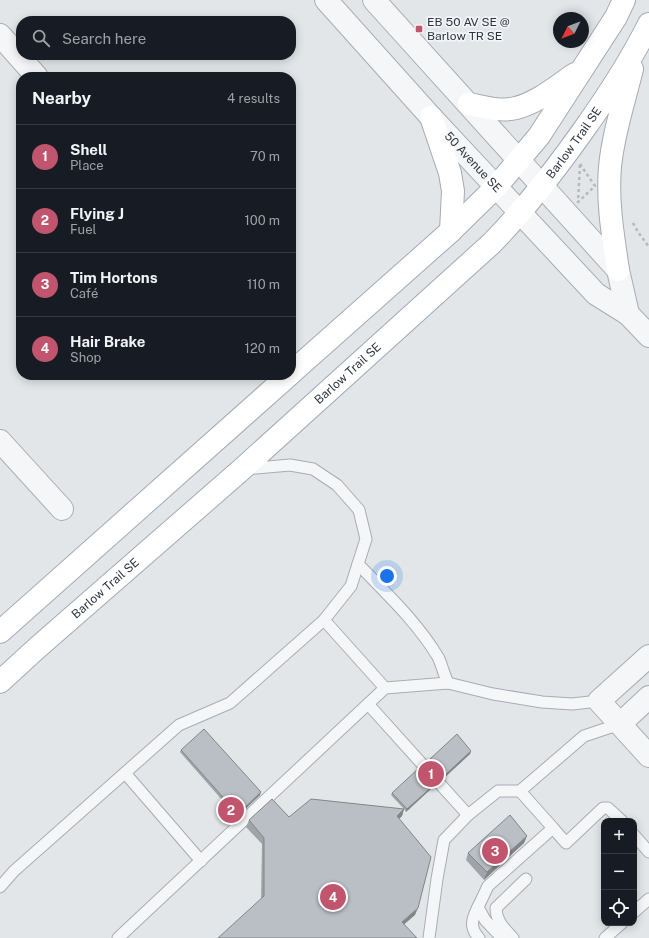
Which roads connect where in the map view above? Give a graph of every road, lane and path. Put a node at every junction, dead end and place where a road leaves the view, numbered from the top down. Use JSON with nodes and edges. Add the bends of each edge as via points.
{"nodes":[{"id":1,"x":326,"y":0,"type":"edge"},
{"id":2,"x":374,"y":0,"type":"edge"},
{"id":3,"x":624,"y":0,"type":"edge"},
{"id":4,"x":649,"y":24,"type":"edge"},
{"id":5,"x":0,"y":35,"type":"edge"},
{"id":6,"x":640,"y":43,"type":"junction"},
{"id":7,"x":16,"y":53,"type":"edge"},
{"id":8,"x":22,"y":60,"type":"edge"},
{"id":9,"x":581,"y":70,"type":"junction"},
{"id":10,"x":33,"y":72,"type":"edge"},
{"id":11,"x":469,"y":104,"type":"junction"},
{"id":12,"x":431,"y":117,"type":"junction"},
{"id":13,"x":520,"y":161,"type":"junction"},
{"id":14,"x":580,"y":164,"type":"joint"},
{"id":15,"x":542,"y":186,"type":"junction"},
{"id":16,"x":496,"y":187,"type":"junction"},
{"id":17,"x":520,"y":214,"type":"junction"},
{"id":18,"x":631,"y":218,"type":"dead end"},
{"id":19,"x":451,"y":231,"type":"junction"},
{"id":20,"x":649,"y":246,"type":"edge"},
{"id":21,"x":618,"y":270,"type":"junction"},
{"id":22,"x":628,"y":314,"type":"junction"},
{"id":23,"x":649,"y":336,"type":"edge"},
{"id":24,"x":296,"y":369,"type":"edge"},
{"id":25,"x":283,"y":380,"type":"edge"},
{"id":26,"x":0,"y":441,"type":"edge"},
{"id":27,"x":241,"y":470,"type":"junction"},
{"id":28,"x":62,"y":509,"type":"dead end"},
{"id":29,"x":358,"y":564,"type":"junction"},
{"id":30,"x":324,"y":620,"type":"junction"},
{"id":31,"x":0,"y":632,"type":"edge"},
{"id":32,"x":649,"y":656,"type":"edge"},
{"id":33,"x":0,"y":682,"type":"edge"},
{"id":34,"x":448,"y":683,"type":"junction"},
{"id":35,"x":385,"y":688,"type":"junction"},
{"id":36,"x":649,"y":697,"type":"edge"},
{"id":37,"x":599,"y":701,"type":"junction"},
{"id":38,"x":368,"y":704,"type":"junction"},
{"id":39,"x":620,"y":724,"type":"junction"},
{"id":40,"x":649,"y":756,"type":"edge"},
{"id":41,"x":125,"y":773,"type":"junction"},
{"id":42,"x":520,"y":791,"type":"junction"},
{"id":43,"x":468,"y":815,"type":"junction"},
{"id":44,"x":619,"y":818,"type":"edge"},
{"id":45,"x":553,"y":828,"type":"junction"},
{"id":46,"x":637,"y":838,"type":"edge"},
{"id":47,"x":649,"y":852,"type":"edge"},
{"id":48,"x":201,"y":861,"type":"junction"},
{"id":49,"x":526,"y":879,"type":"dead end"},
{"id":50,"x":0,"y":887,"type":"edge"},
{"id":51,"x":649,"y":899,"type":"edge"},
{"id":52,"x":478,"y":907,"type":"junction"},
{"id":53,"x":637,"y":909,"type":"edge"},
{"id":54,"x":619,"y":926,"type":"edge"},
{"id":55,"x":118,"y":938,"type":"edge"},
{"id":56,"x":429,"y":938,"type":"edge"},
{"id":57,"x":479,"y":938,"type":"edge"},
{"id":58,"x":502,"y":938,"type":"edge"},
{"id":59,"x":513,"y":938,"type":"edge"},
{"id":60,"x":605,"y":938,"type":"edge"}],
"edges":[{"from":1,"to":12,"type":"street","name":"50 Avenue SE"},
{"from":2,"to":11,"type":"street"},
{"from":3,"to":9,"type":"main road","via":[[616,17]]},
{"from":4,"to":6,"type":"main road","name":"Barlow Trail SE"},
{"from":5,"to":7,"type":"street"},
{"from":6,"to":15,"type":"main road","name":"Barlow Trail SE","via":[[609,94]]},
{"from":6,"to":21,"type":"main road","via":[[614,139],[610,168],[610,213]]},
{"from":8,"to":10,"type":"street"},
{"from":9,"to":11,"type":"main road","via":[[534,101],[515,109]]},
{"from":9,"to":13,"type":"main road"},
{"from":11,"to":13,"type":"street"},
{"from":12,"to":16,"type":"street","name":"50 Avenue SE"},
{"from":12,"to":19,"type":"main road","via":[[450,173],[453,191]]},
{"from":13,"to":15,"type":"street"},
{"from":13,"to":16,"type":"main road"},
{"from":14,"to":14,"type":"path","via":[[595,186],[578,202],[579,187]]},
{"from":15,"to":17,"type":"main road","name":"Barlow Trail SE"},
{"from":15,"to":21,"type":"street"},
{"from":16,"to":17,"type":"street","name":"50 Avenue SE"},
{"from":16,"to":19,"type":"main road"},
{"from":17,"to":22,"type":"street","name":"50 Avenue SE","via":[[596,294]]},
{"from":17,"to":27,"type":"main road","name":"Barlow Trail SE","via":[[492,243]]},
{"from":18,"to":20,"type":"path"},
{"from":19,"to":24,"type":"main road"},
{"from":21,"to":22,"type":"street"},
{"from":22,"to":23,"type":"street","name":"50 Avenue SE"},
{"from":25,"to":31,"type":"main road"},
{"from":26,"to":28,"type":"street"},
{"from":27,"to":29,"type":"lane","via":[[290,466],[313,469],[337,485],[359,510],[366,539]]},
{"from":27,"to":33,"type":"main road","name":"Barlow Trail SE"},
{"from":29,"to":30,"type":"lane","via":[[351,586]]},
{"from":29,"to":34,"type":"lane","via":[[421,633],[438,658]]},
{"from":30,"to":35,"type":"lane"},
{"from":30,"to":41,"type":"lane","via":[[230,703],[179,725]]},
{"from":32,"to":37,"type":"street"},
{"from":34,"to":35,"type":"lane"},
{"from":34,"to":37,"type":"lane","via":[[542,702],[572,704]]},
{"from":35,"to":38,"type":"lane"},
{"from":36,"to":39,"type":"street"},
{"from":37,"to":39,"type":"street"},
{"from":38,"to":43,"type":"lane"},
{"from":38,"to":48,"type":"lane"},
{"from":39,"to":40,"type":"street"},
{"from":39,"to":42,"type":"lane","via":[[584,736]]},
{"from":41,"to":48,"type":"lane"},
{"from":41,"to":50,"type":"lane","via":[[14,871]]},
{"from":42,"to":43,"type":"lane","via":[[498,791]]},
{"from":42,"to":45,"type":"lane"},
{"from":43,"to":56,"type":"lane","via":[[444,840]]},
{"from":44,"to":45,"type":"lane","via":[[608,808],[603,808],[566,843]]},
{"from":45,"to":52,"type":"lane","via":[[488,886]]},
{"from":46,"to":47,"type":"lane"},
{"from":48,"to":55,"type":"lane"},
{"from":49,"to":59,"type":"lane","via":[[496,908],[498,921]]},
{"from":51,"to":53,"type":"lane"},
{"from":52,"to":57,"type":"lane","via":[[472,919],[475,933]]},
{"from":52,"to":58,"type":"lane","via":[[485,920]]},
{"from":54,"to":60,"type":"lane"}]}
